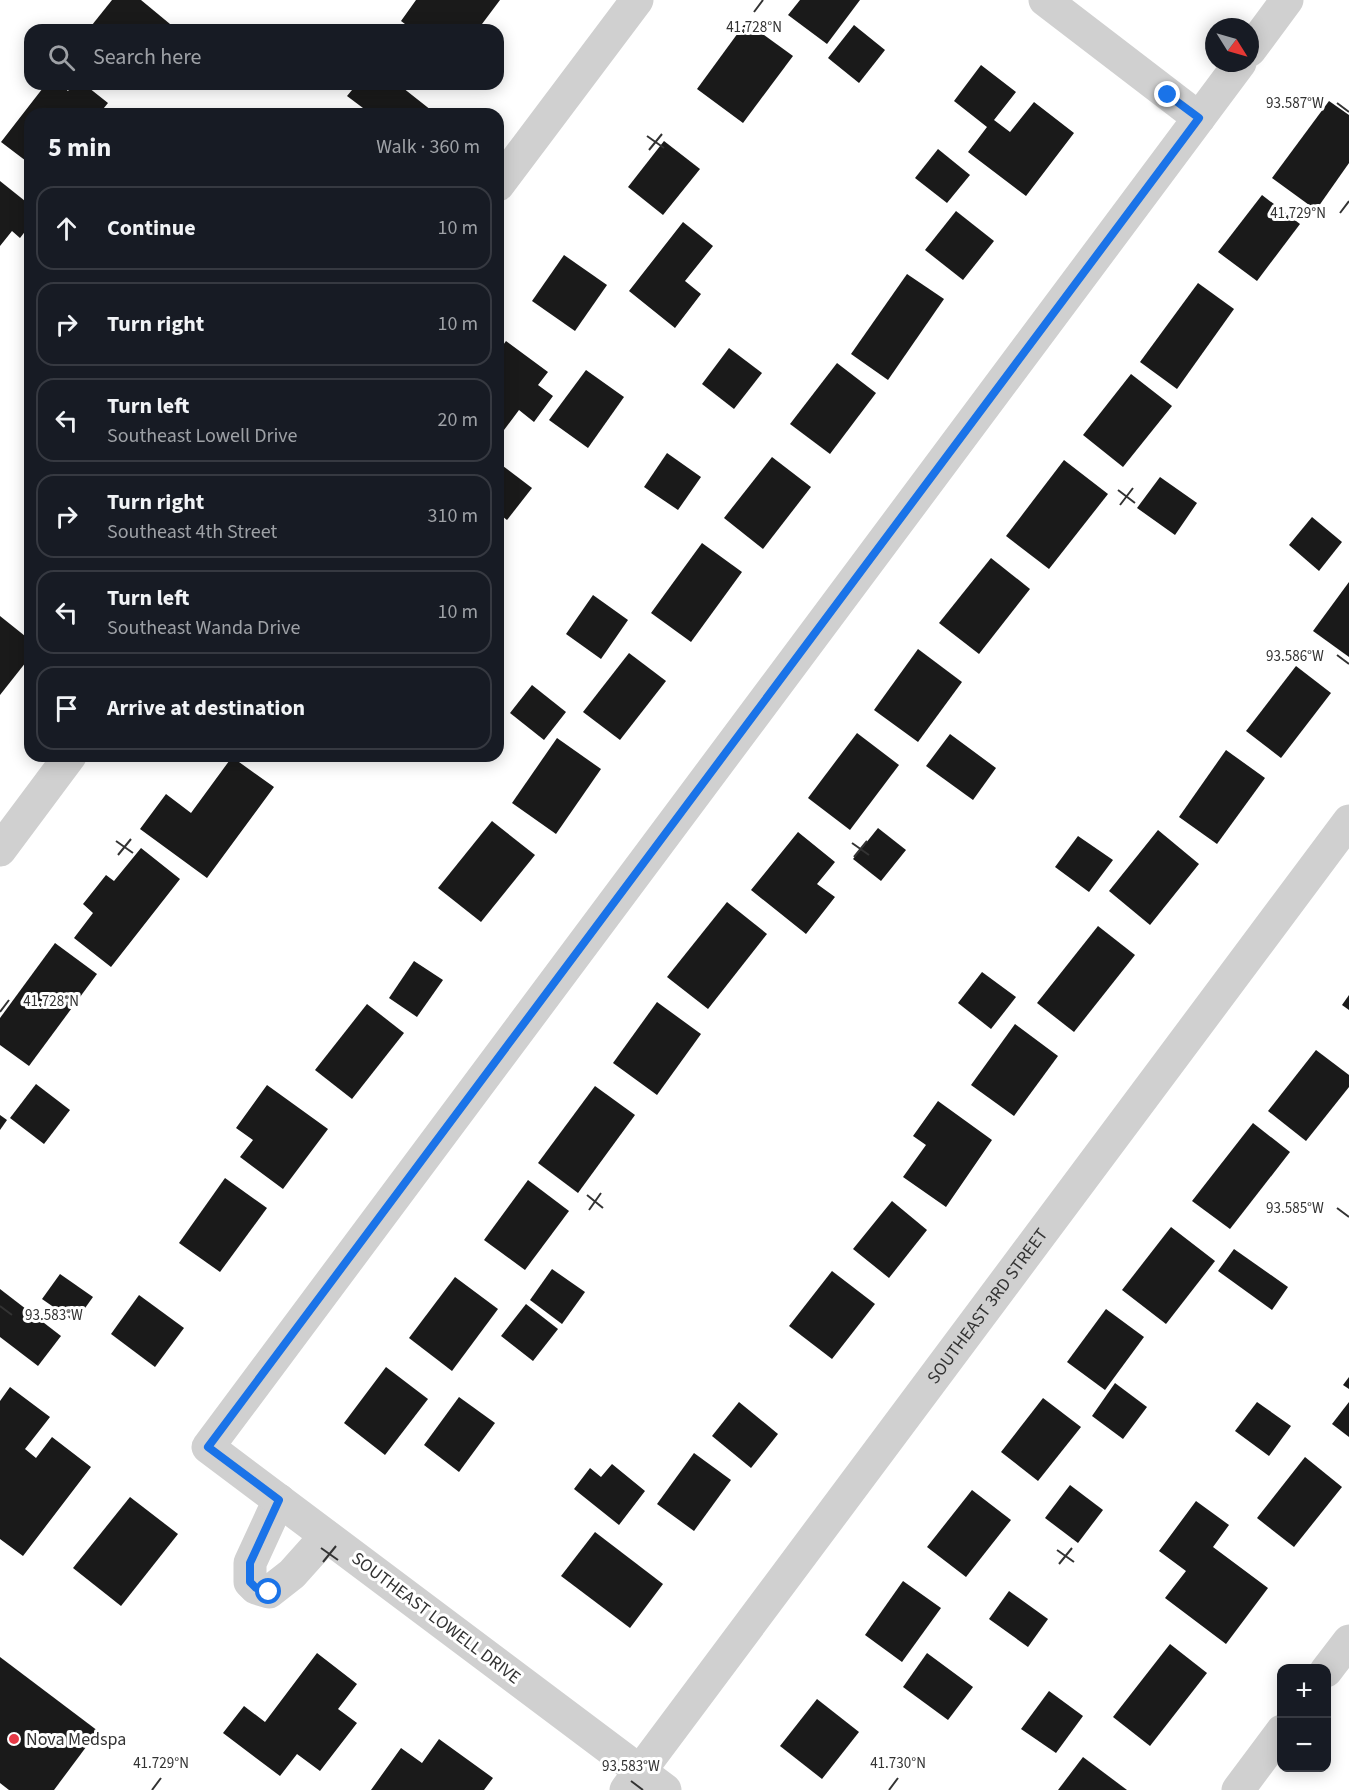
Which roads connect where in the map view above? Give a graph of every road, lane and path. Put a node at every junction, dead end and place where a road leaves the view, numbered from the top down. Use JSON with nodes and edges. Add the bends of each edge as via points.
{"nodes":[{"id":1,"x":637,"y":0,"type":"edge"},
{"id":2,"x":1045,"y":0,"type":"edge"},
{"id":3,"x":1287,"y":0,"type":"edge"},
{"id":4,"x":1259,"y":38,"type":"edge"},
{"id":5,"x":1233,"y":72,"type":"edge"},
{"id":6,"x":1199,"y":118,"type":"junction"},
{"id":7,"x":504,"y":177,"type":"edge"},
{"id":8,"x":66,"y":762,"type":"edge"},
{"id":9,"x":1349,"y":821,"type":"edge"},
{"id":10,"x":0,"y":850,"type":"edge"},
{"id":11,"x":279,"y":1500,"type":"junction"},
{"id":12,"x":326,"y":1536,"type":"junction"},
{"id":13,"x":1349,"y":1641,"type":"edge"},
{"id":14,"x":1331,"y":1664,"type":"edge"},
{"id":15,"x":1277,"y":1736,"type":"edge"},
{"id":16,"x":643,"y":1784,"type":"edge"},
{"id":17,"x":1238,"y":1790,"type":"edge"}],
"edges":[{"from":1,"to":7,"type":"street"},
{"from":2,"to":6,"type":"street"},
{"from":3,"to":4,"type":"street"},
{"from":5,"to":6,"type":"street"},
{"from":6,"to":11,"type":"street","name":"SOUTHEAST LOWELL DRIVE","via":[[208,1447]]},
{"from":8,"to":10,"type":"street"},
{"from":9,"to":16,"type":"street","name":"SOUTHEAST 3RD STREET"},
{"from":11,"to":12,"type":"street","name":"SOUTHEAST LOWELL DRIVE"},
{"from":11,"to":12,"type":"street","via":[[250,1563],[250,1582],[256,1588],[269,1592],[292,1574]]},
{"from":12,"to":16,"type":"street","name":"SOUTHEAST LOWELL DRIVE"},
{"from":13,"to":14,"type":"street"},
{"from":15,"to":17,"type":"street"}]}
